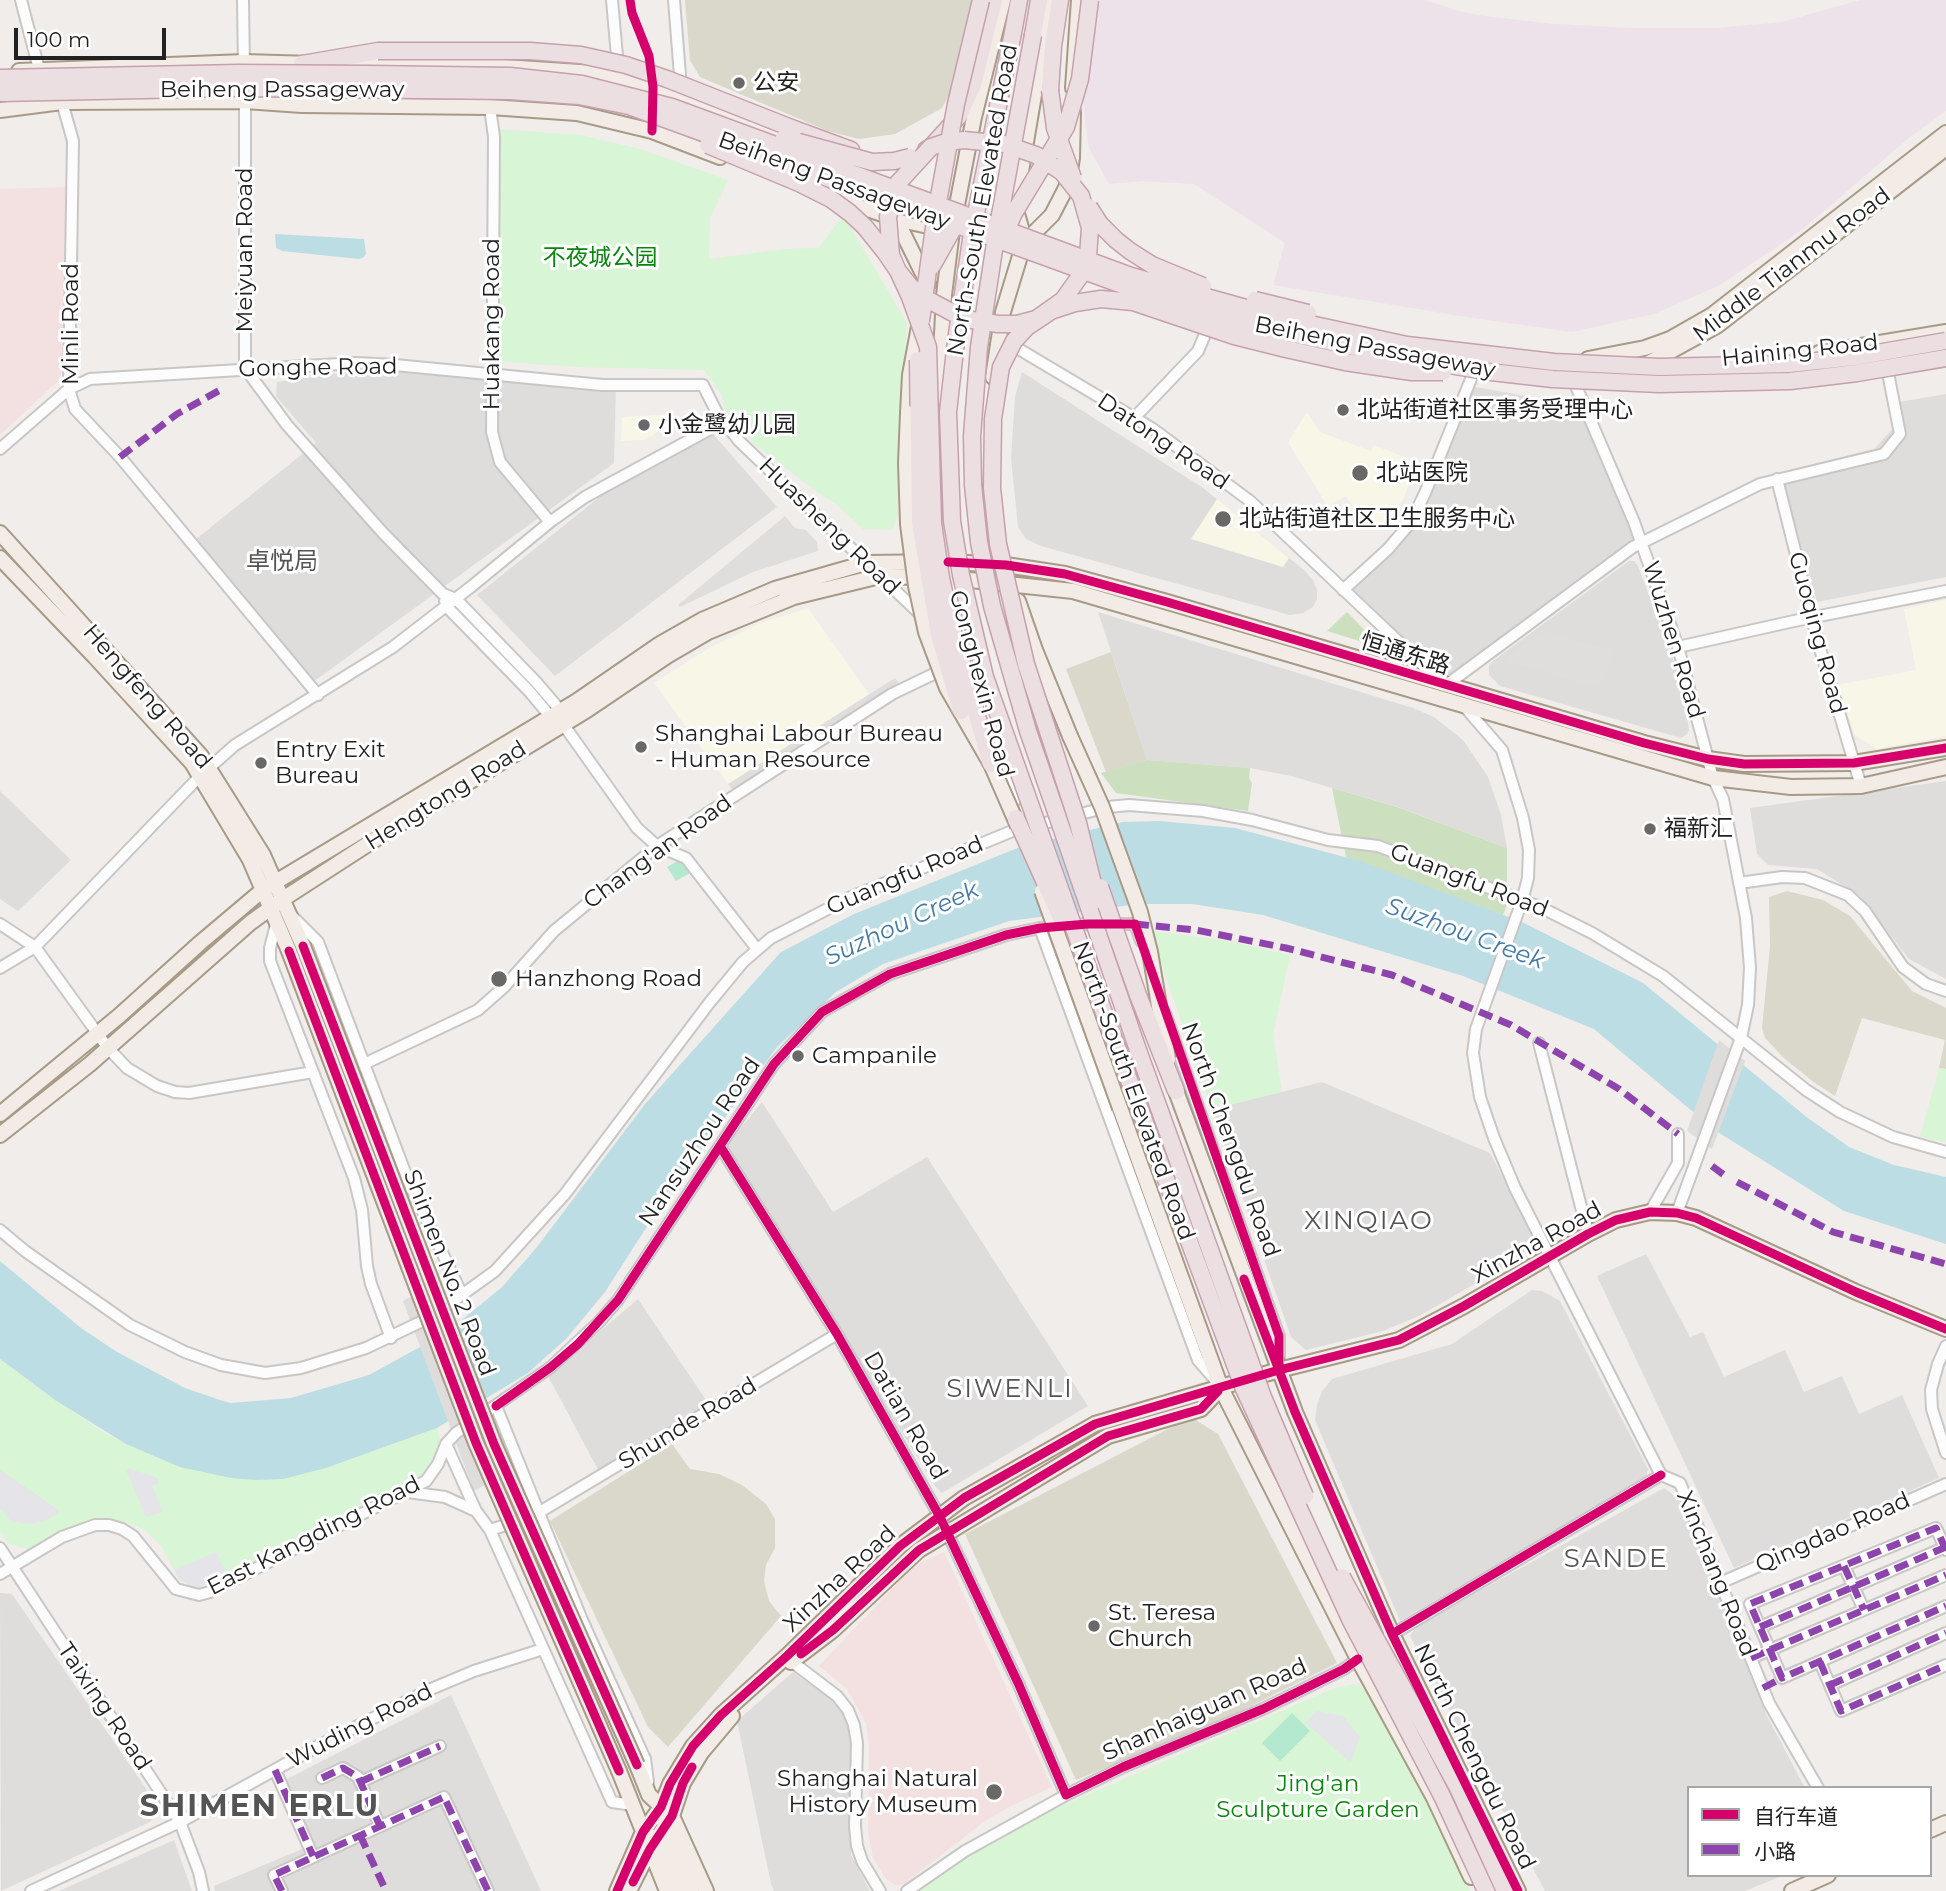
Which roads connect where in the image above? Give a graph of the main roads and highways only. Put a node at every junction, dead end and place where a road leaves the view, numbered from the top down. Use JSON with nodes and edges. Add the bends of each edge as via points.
{"nodes":[{"id":1,"x":981,"y":0,"type":"edge"},
{"id":2,"x":994,"y":0,"type":"edge"},
{"id":3,"x":1003,"y":0,"type":"edge"},
{"id":4,"x":1019,"y":0,"type":"edge"},
{"id":5,"x":1039,"y":0,"type":"edge"},
{"id":6,"x":1050,"y":0,"type":"edge"},
{"id":7,"x":1060,"y":0,"type":"edge"},
{"id":8,"x":1079,"y":0,"type":"edge"},
{"id":9,"x":1090,"y":0,"type":"edge"},
{"id":10,"x":302,"y":64,"type":"junction"},
{"id":11,"x":0,"y":76,"type":"edge"},
{"id":12,"x":582,"y":84,"type":"junction"},
{"id":13,"x":119,"y":90,"type":"junction"},
{"id":14,"x":457,"y":91,"type":"junction"},
{"id":15,"x":0,"y":93,"type":"edge"},
{"id":16,"x":0,"y":100,"type":"edge"},
{"id":17,"x":62,"y":102,"type":"junction"},
{"id":18,"x":0,"y":110,"type":"edge"},
{"id":19,"x":1946,"y":133,"type":"edge"},
{"id":20,"x":931,"y":147,"type":"junction"},
{"id":21,"x":1941,"y":152,"type":"edge"},
{"id":22,"x":910,"y":157,"type":"junction"},
{"id":23,"x":984,"y":166,"type":"junction"},
{"id":24,"x":1081,"y":196,"type":"junction"},
{"id":25,"x":957,"y":206,"type":"junction"},
{"id":26,"x":896,"y":219,"type":"junction"},
{"id":27,"x":953,"y":231,"type":"junction"},
{"id":28,"x":1027,"y":233,"type":"junction"},
{"id":29,"x":1020,"y":256,"type":"junction"},
{"id":30,"x":898,"y":271,"type":"junction"},
{"id":31,"x":990,"y":273,"type":"junction"},
{"id":32,"x":927,"y":280,"type":"junction"},
{"id":33,"x":1051,"y":311,"type":"junction"},
{"id":34,"x":1946,"y":332,"type":"edge"},
{"id":35,"x":1946,"y":341,"type":"edge"},
{"id":36,"x":1654,"y":360,"type":"junction"},
{"id":37,"x":1946,"y":360,"type":"edge"},
{"id":38,"x":1570,"y":362,"type":"junction"},
{"id":39,"x":1492,"y":364,"type":"junction"},
{"id":40,"x":1576,"y":386,"type":"junction"},
{"id":41,"x":0,"y":533,"type":"edge"},
{"id":42,"x":0,"y":558,"type":"edge"},
{"id":43,"x":948,"y":562,"type":"junction"},
{"id":44,"x":1006,"y":565,"type":"junction"},
{"id":45,"x":1009,"y":583,"type":"junction"},
{"id":46,"x":961,"y":711,"type":"junction"},
{"id":47,"x":558,"y":717,"type":"junction"},
{"id":48,"x":1946,"y":748,"type":"edge"},
{"id":49,"x":991,"y":764,"type":"junction"},
{"id":50,"x":1946,"y":767,"type":"edge"},
{"id":51,"x":205,"y":772,"type":"junction"},
{"id":52,"x":1075,"y":819,"type":"junction"},
{"id":53,"x":1019,"y":823,"type":"junction"},
{"id":54,"x":270,"y":886,"type":"junction"},
{"id":55,"x":280,"y":910,"type":"junction"},
{"id":56,"x":296,"y":948,"type":"junction"},
{"id":57,"x":1122,"y":1004,"type":"junction"},
{"id":58,"x":1103,"y":1010,"type":"junction"},
{"id":59,"x":1176,"y":1091,"type":"junction"},
{"id":60,"x":0,"y":1114,"type":"edge"},
{"id":61,"x":0,"y":1135,"type":"edge"},
{"id":62,"x":1946,"y":1329,"type":"edge"},
{"id":63,"x":1279,"y":1370,"type":"junction"},
{"id":64,"x":1221,"y":1388,"type":"junction"},
{"id":65,"x":789,"y":1658,"type":"junction"},
{"id":66,"x":666,"y":1817,"type":"junction"},
{"id":67,"x":643,"y":1832,"type":"junction"},
{"id":68,"x":653,"y":1845,"type":"junction"},
{"id":69,"x":1815,"y":1887,"type":"edge"},
{"id":70,"x":617,"y":1891,"type":"edge"},
{"id":71,"x":629,"y":1891,"type":"edge"},
{"id":72,"x":667,"y":1891,"type":"edge"},
{"id":73,"x":678,"y":1891,"type":"edge"},
{"id":74,"x":691,"y":1891,"type":"edge"},
{"id":75,"x":706,"y":1891,"type":"edge"},
{"id":76,"x":1478,"y":1891,"type":"edge"},
{"id":77,"x":1486,"y":1891,"type":"edge"},
{"id":78,"x":1505,"y":1891,"type":"edge"},
{"id":79,"x":1518,"y":1891,"type":"edge"},
{"id":80,"x":1792,"y":1891,"type":"edge"}],
"edges":[{"from":1,"to":32,"type":"highway","bridge":true,"via":[[963,68]]},
{"from":2,"to":20,"type":"highway","bridge":true,"via":[[974,85],[958,117]]},
{"from":3,"to":25,"type":"main road","name":"Gonghexin Road"},
{"from":4,"to":23,"type":"highway","name":"North-South Elevated Road","bridge":true},
{"from":5,"to":31,"type":"highway","name":"North-South Elevated Road","bridge":true},
{"from":6,"to":28,"type":"main road","via":[[1015,207]]},
{"from":7,"to":24,"type":"highway","bridge":true,"via":[[1050,73],[1051,110]]},
{"from":8,"to":28,"type":"main road","via":[[1068,184],[1052,215]]},
{"from":9,"to":31,"type":"highway","bridge":true,"via":[[1080,79],[1066,127],[1014,213]]},
{"from":10,"to":11,"type":"main road","name":"Middle Tianmu Road","via":[[39,69]]},
{"from":10,"to":22,"type":"highway","bridge":true,"via":[[378,51],[580,55],[667,79],[872,158]]},
{"from":10,"to":25,"type":"main road","name":"Middle Tianmu Road","via":[[525,67],[620,79],[681,96]]},
{"from":11,"to":12,"type":"highway","name":"Beiheng Passageway","bridge":true,"via":[[510,76]]},
{"from":12,"to":22,"type":"highway","bridge":true,"via":[[670,97],[846,157],[872,162]]},
{"from":12,"to":39,"type":"highway","name":"Beiheng Passageway","bridge":true,"via":[[685,112],[1131,276],[1278,317]]},
{"from":13,"to":14,"type":"highway","name":"Beiheng Passageway","bridge":true},
{"from":13,"to":15,"type":"highway","name":"Beiheng Passageway","bridge":true},
{"from":13,"to":16,"type":"highway","bridge":true},
{"from":14,"to":30,"type":"highway","bridge":true,"via":[[620,113],[709,145],[831,199],[865,227]]},
{"from":14,"to":39,"type":"highway","name":"Beiheng Passageway","bridge":true,"via":[[579,96],[629,106],[1186,307],[1339,345]]},
{"from":16,"to":17,"type":"main road","via":[[34,96]]},
{"from":17,"to":18,"type":"main road"},
{"from":17,"to":26,"type":"main road","name":"Middle Tianmu Road","via":[[245,101],[578,113],[652,131]]},
{"from":19,"to":21,"type":"main road","name":"Middle Tianmu Road"},
{"from":20,"to":22,"type":"highway","bridge":true},
{"from":20,"to":24,"type":"highway","bridge":true,"via":[[982,140],[1020,149],[1062,172]]},
{"from":20,"to":30,"type":"highway","bridge":true,"via":[[898,183],[892,201],[888,235]]},
{"from":21,"to":36,"type":"main road","name":"Middle Tianmu Road","via":[[1725,320]]},
{"from":21,"to":38,"type":"main road","name":"Middle Tianmu Road","via":[[1697,324],[1645,348]]},
{"from":23,"to":32,"type":"highway","bridge":true},
{"from":23,"to":58,"type":"highway","name":"North-South Elevated Road","bridge":true,"via":[[950,389],[952,521],[985,677]]},
{"from":24,"to":33,"type":"highway","bridge":true,"via":[[1090,228],[1088,257],[1074,286]]},
{"from":24,"to":39,"type":"highway","bridge":true,"via":[[1115,240],[1179,277]]},
{"from":25,"to":27,"type":"main road","name":"Gonghexin Road"},
{"from":25,"to":28,"type":"main road","name":"Middle Tianmu Road"},
{"from":26,"to":27,"type":"main road","name":"Middle Tianmu Road"},
{"from":26,"to":32,"type":"main road"},
{"from":27,"to":29,"type":"main road","name":"Middle Tianmu Road"},
{"from":27,"to":32,"type":"main road"},
{"from":27,"to":43,"type":"main road","name":"Gonghexin Road","via":[[944,295],[939,412]]},
{"from":28,"to":29,"type":"main road"},
{"from":28,"to":38,"type":"main road","name":"Middle Tianmu Road","via":[[1160,284],[1419,342]]},
{"from":29,"to":40,"type":"main road","name":"Middle Tianmu Road","via":[[1211,319],[1296,341],[1474,374]]},
{"from":29,"to":44,"type":"main road","via":[[1003,312],[992,387],[992,486]]},
{"from":30,"to":33,"type":"highway","bridge":true,"via":[[921,296],[972,320],[1017,324]]},
{"from":30,"to":49,"type":"highway","bridge":true,"via":[[928,347],[933,523],[953,632]]},
{"from":31,"to":57,"type":"highway","name":"North-South Elevated Road","bridge":true,"via":[[972,436],[979,542],[1028,731]]},
{"from":32,"to":46,"type":"highway","bridge":true,"via":[[919,341],[920,523],[939,635]]},
{"from":32,"to":46,"type":"main road","bridge":true,"via":[[910,375],[908,524],[926,632]]},
{"from":33,"to":39,"type":"highway","bridge":true,"via":[[1101,299],[1133,302],[1234,336],[1345,362],[1412,372]]},
{"from":33,"to":52,"type":"highway","bridge":true,"via":[[1014,341],[1001,368],[993,419],[992,488],[998,544],[1023,653]]},
{"from":34,"to":36,"type":"main road","name":"Haining Road","via":[[1810,354]]},
{"from":35,"to":39,"type":"highway","name":"Beiheng Passageway","bridge":true,"via":[[1789,364]]},
{"from":36,"to":38,"type":"main road","name":"Haining Road"},
{"from":36,"to":40,"type":"main road","name":"Middle Tianmu Road"},
{"from":37,"to":39,"type":"highway","name":"Beiheng Passageway","bridge":true,"via":[[1790,381],[1734,383],[1606,383]]},
{"from":37,"to":40,"type":"main road","name":"Haining Road","via":[[1825,383]]},
{"from":41,"to":51,"type":"main road","name":"Hengfeng Road","via":[[167,716]]},
{"from":42,"to":51,"type":"main road","name":"Hengfeng Road"},
{"from":43,"to":44,"type":"main road","name":"恒通东路"},
{"from":43,"to":47,"type":"main road","name":"Hengtong Road","via":[[866,563],[790,584],[709,616]]},
{"from":44,"to":45,"type":"main road","name":"North Chengdu Road"},
{"from":44,"to":48,"type":"main road","name":"恒通东路","via":[[1065,574],[1167,601],[1445,686],[1708,759],[1744,764],[1854,763]]},
{"from":45,"to":47,"type":"main road","name":"Hengtong Road","via":[[880,576],[801,594],[722,625],[603,701]]},
{"from":45,"to":50,"type":"main road","name":"Hengtong Road","via":[[1073,591],[1713,778],[1791,787],[1861,786]]},
{"from":45,"to":59,"type":"main road","name":"North Chengdu Road","bridge":true,"via":[[1102,807],[1140,912]]},
{"from":46,"to":49,"type":"main road","bridge":true},
{"from":47,"to":54,"type":"main road","name":"Hengtong Road"},
{"from":47,"to":55,"type":"main road","name":"Hengtong Road"},
{"from":49,"to":53,"type":"main road","bridge":true},
{"from":51,"to":54,"type":"main road","name":"Hengfeng Road","via":[[263,855]]},
{"from":52,"to":57,"type":"highway","bridge":true},
{"from":52,"to":59,"type":"highway","bridge":true},
{"from":53,"to":58,"type":"highway","bridge":true},
{"from":53,"to":64,"type":"main road","bridge":true},
{"from":54,"to":55,"type":"main road","name":"Hengfeng Road"},
{"from":54,"to":60,"type":"main road","name":"Hengtong Road"},
{"from":55,"to":56,"type":"main road","name":"Hengfeng Road"},
{"from":55,"to":61,"type":"main road","name":"Hengtong Road"},
{"from":56,"to":66,"type":"main road","name":"Shimen No. 2 Road","bridge":true,"via":[[494,1444],[649,1795]]},
{"from":56,"to":67,"type":"main road","name":"Shimen No. 2 Road","bridge":true,"via":[[476,1443]]},
{"from":57,"to":78,"type":"highway","name":"North-South Elevated Road","bridge":true,"via":[[1262,1397],[1343,1580],[1458,1788]]},
{"from":58,"to":77,"type":"highway","name":"North-South Elevated Road","bridge":true,"via":[[1244,1389],[1350,1619]]},
{"from":59,"to":63,"type":"main road","name":"North Chengdu Road"},
{"from":62,"to":63,"type":"main road","name":"Xinzha Road","via":[[1714,1225],[1677,1213],[1650,1212],[1615,1220],[1399,1340]]},
{"from":63,"to":64,"type":"main road","name":"Xinzha Road"},
{"from":63,"to":79,"type":"main road","name":"North Chengdu Road","via":[[1392,1633]]},
{"from":64,"to":65,"type":"main road","name":"Xinzha Road","via":[[1201,1409],[1108,1436],[948,1532],[908,1559],[832,1630]]},
{"from":64,"to":65,"type":"main road","name":"Xinzha Road","via":[[1095,1424],[964,1499],[900,1546]]},
{"from":64,"to":76,"type":"main road"},
{"from":65,"to":66,"type":"main road","name":"Xinzha Road","via":[[701,1753]]},
{"from":66,"to":67,"type":"main road","name":"Xinzha Road"},
{"from":66,"to":68,"type":"main road","name":"Xinzha Road"},
{"from":66,"to":74,"type":"main road","name":"Shimen No. 2 Road"},
{"from":66,"to":75,"type":"main road","name":"Shimen No. 2 Road"},
{"from":67,"to":68,"type":"main road"},
{"from":67,"to":70,"type":"main road","name":"Xinzha Road"},
{"from":68,"to":71,"type":"main road","name":"Xinzha Road"},
{"from":68,"to":72,"type":"main road"},
{"from":68,"to":73,"type":"main road"},
{"from":69,"to":80,"type":"main road"}]}
